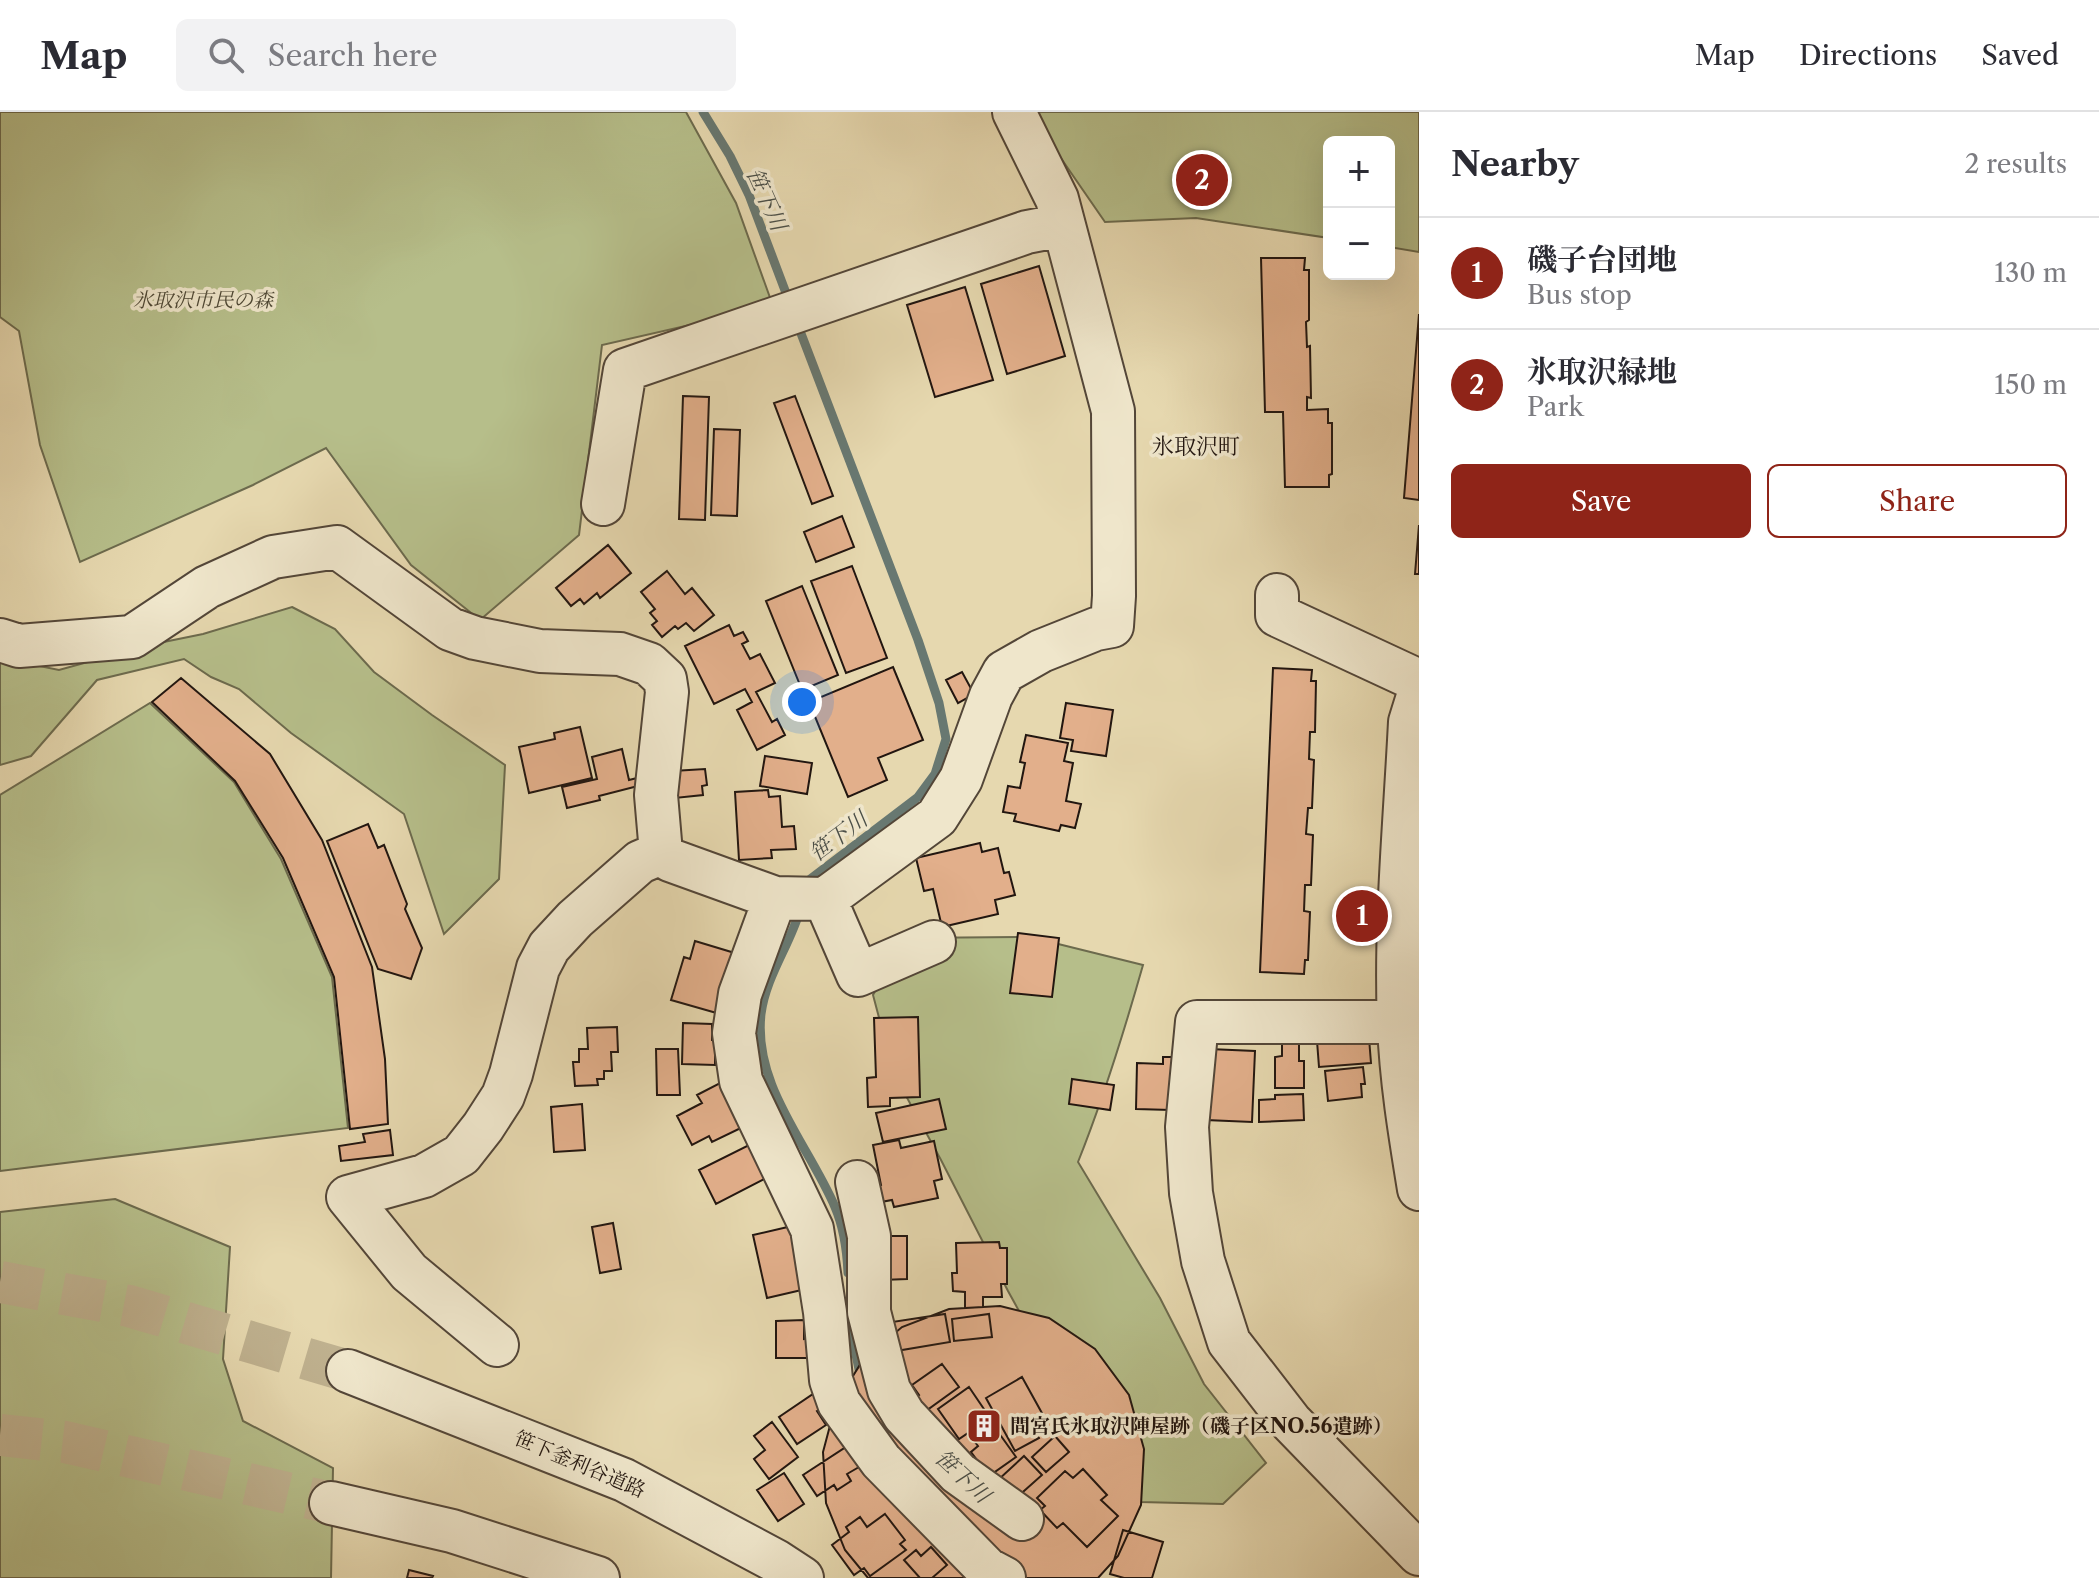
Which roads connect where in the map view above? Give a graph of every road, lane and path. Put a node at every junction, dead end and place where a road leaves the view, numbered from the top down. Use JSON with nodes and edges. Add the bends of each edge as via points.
{"nodes":[{"id":1,"x":1014,"y":112,"type":"edge"},
{"id":2,"x":1063,"y":225,"type":"junction"},
{"id":3,"x":603,"y":504,"type":"dead end"},
{"id":4,"x":1277,"y":595,"type":"dead end"},
{"id":5,"x":0,"y":640,"type":"edge"},
{"id":6,"x":1419,"y":681,"type":"edge"},
{"id":7,"x":1419,"y":693,"type":"edge"},
{"id":8,"x":661,"y":853,"type":"junction"},
{"id":9,"x":775,"y":898,"type":"junction"},
{"id":10,"x":825,"y":899,"type":"junction"},
{"id":11,"x":934,"y":942,"type":"dead end"},
{"id":12,"x":1399,"y":1022,"type":"junction"},
{"id":13,"x":857,"y":1182,"type":"dead end"},
{"id":14,"x":1419,"y":1189,"type":"edge"},
{"id":15,"x":825,"y":1312,"type":"junction"},
{"id":16,"x":869,"y":1312,"type":"junction"},
{"id":17,"x":497,"y":1345,"type":"dead end"},
{"id":18,"x":348,"y":1371,"type":"tunnel mouth"},
{"id":19,"x":331,"y":1503,"type":"tunnel mouth"},
{"id":20,"x":1022,"y":1519,"type":"dead end"},
{"id":21,"x":1419,"y":1554,"type":"edge"},
{"id":22,"x":990,"y":1575,"type":"edge"},
{"id":23,"x":598,"y":1578,"type":"edge"},
{"id":24,"x":802,"y":1578,"type":"edge"}],
"edges":[{"from":1,"to":2,"type":"street","via":[[1057,199]]},
{"from":2,"to":3,"type":"street","via":[[1027,232],[625,370]]},
{"from":2,"to":10,"type":"street","via":[[1113,411],[1112,626],[1041,651],[1004,672],[961,779],[937,817]]},
{"from":4,"to":6,"type":"street","via":[[1277,615]]},
{"from":5,"to":8,"type":"street","via":[[19,646],[132,637],[207,587],[273,557],[337,547],[450,629],[540,651],[620,654],[649,664],[665,679],[656,795]]},
{"from":7,"to":12,"type":"street","via":[[1410,722]]},
{"from":8,"to":9,"type":"street"},
{"from":8,"to":17,"type":"street","via":[[640,862],[549,947],[538,968],[503,1096],[461,1155],[424,1176],[348,1197],[409,1272]]},
{"from":9,"to":10,"type":"street"},
{"from":9,"to":15,"type":"street","via":[[740,994],[734,1033],[741,1081],[812,1229]]},
{"from":10,"to":11,"type":"street","via":[[858,975]]},
{"from":12,"to":14,"type":"street"},
{"from":12,"to":21,"type":"street","via":[[1197,1022],[1187,1127],[1196,1227],[1229,1342],[1291,1422]]},
{"from":13,"to":16,"type":"street","via":[[869,1236]]},
{"from":15,"to":16,"type":"street"},
{"from":15,"to":22,"type":"street","via":[[831,1380],[839,1403],[881,1461]]},
{"from":16,"to":20,"type":"street","via":[[889,1390],[904,1415],[958,1473]]},
{"from":18,"to":24,"type":"street","name":"笹下釜利谷道路","via":[[624,1480]]},
{"from":19,"to":23,"type":"street","via":[[452,1531]]}]}
